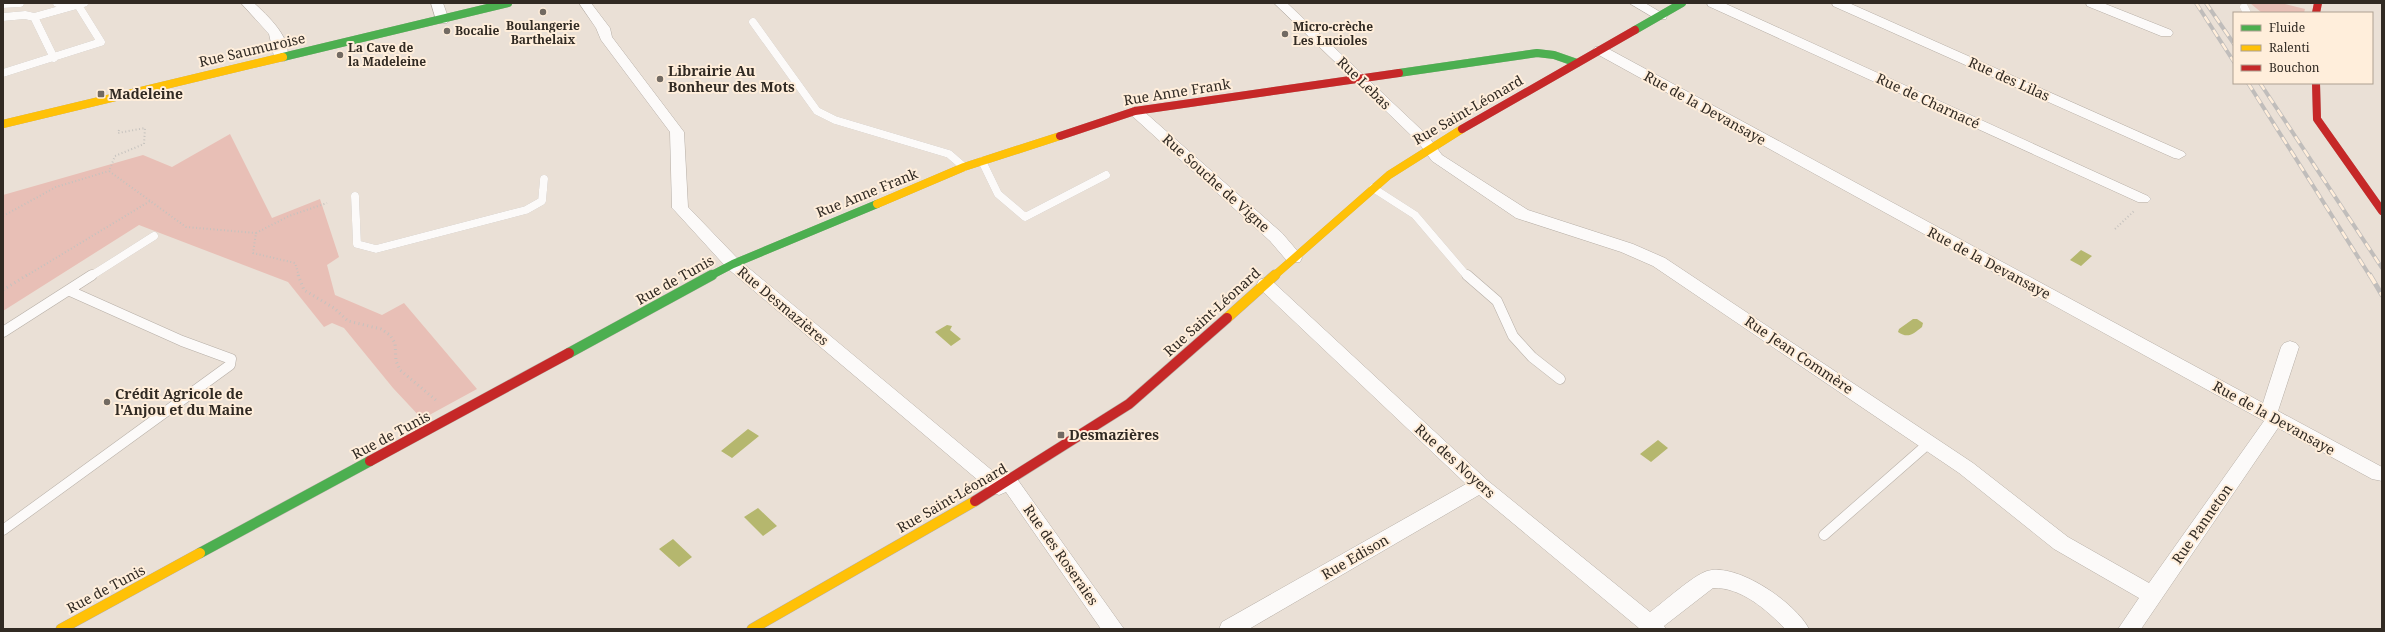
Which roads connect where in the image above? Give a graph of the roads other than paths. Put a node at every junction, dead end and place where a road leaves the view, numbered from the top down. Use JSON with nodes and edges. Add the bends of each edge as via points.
{"nodes":[{"id":1,"x":20,"y":3,"type":"edge"},
{"id":2,"x":57,"y":3,"type":"edge"},
{"id":3,"x":247,"y":3,"type":"edge"},
{"id":4,"x":437,"y":3,"type":"edge"},
{"id":5,"x":508,"y":3,"type":"edge"},
{"id":6,"x":585,"y":3,"type":"edge"},
{"id":7,"x":1280,"y":3,"type":"edge"},
{"id":8,"x":1636,"y":3,"type":"edge"},
{"id":9,"x":1682,"y":3,"type":"edge"},
{"id":10,"x":1713,"y":3,"type":"edge"},
{"id":11,"x":1838,"y":3,"type":"edge"},
{"id":12,"x":2092,"y":3,"type":"edge"},
{"id":13,"x":3,"y":4,"type":"edge"},
{"id":14,"x":81,"y":4,"type":"edge"},
{"id":15,"x":1660,"y":16,"type":"junction"},
{"id":16,"x":3,"y":17,"type":"edge"},
{"id":17,"x":34,"y":17,"type":"junction"},
{"id":18,"x":442,"y":20,"type":"junction"},
{"id":19,"x":753,"y":22,"type":"dead end"},
{"id":20,"x":2166,"y":33,"type":"dead end"},
{"id":21,"x":1600,"y":50,"type":"junction"},
{"id":22,"x":54,"y":58,"type":"junction"},
{"id":23,"x":280,"y":58,"type":"junction"},
{"id":24,"x":1577,"y":63,"type":"junction"},
{"id":25,"x":3,"y":73,"type":"edge"},
{"id":26,"x":1359,"y":78,"type":"junction"},
{"id":27,"x":2316,"y":84,"type":"edge"},
{"id":28,"x":1135,"y":111,"type":"junction"},
{"id":29,"x":3,"y":124,"type":"edge"},
{"id":30,"x":1429,"y":149,"type":"junction"},
{"id":31,"x":2179,"y":155,"type":"dead end"},
{"id":32,"x":982,"y":160,"type":"junction"},
{"id":33,"x":964,"y":167,"type":"junction"},
{"id":34,"x":1106,"y":174,"type":"dead end"},
{"id":35,"x":544,"y":179,"type":"dead end"},
{"id":36,"x":1373,"y":188,"type":"junction"},
{"id":37,"x":355,"y":196,"type":"dead end"},
{"id":38,"x":2143,"y":199,"type":"dead end"},
{"id":39,"x":2382,"y":211,"type":"edge"},
{"id":40,"x":154,"y":236,"type":"dead end"},
{"id":41,"x":1294,"y":258,"type":"junction"},
{"id":42,"x":733,"y":264,"type":"junction"},
{"id":43,"x":1265,"y":284,"type":"junction"},
{"id":44,"x":70,"y":290,"type":"junction"},
{"id":45,"x":3,"y":332,"type":"edge"},
{"id":46,"x":2290,"y":347,"type":"dead end"},
{"id":47,"x":1560,"y":379,"type":"dead end"},
{"id":48,"x":2271,"y":417,"type":"junction"},
{"id":49,"x":1929,"y":443,"type":"junction"},
{"id":50,"x":2379,"y":474,"type":"dead end"},
{"id":51,"x":1004,"y":484,"type":"junction"},
{"id":52,"x":1480,"y":485,"type":"junction"},
{"id":53,"x":3,"y":530,"type":"edge"},
{"id":54,"x":1824,"y":535,"type":"dead end"},
{"id":55,"x":2152,"y":595,"type":"junction"},
{"id":56,"x":1652,"y":627,"type":"edge"},
{"id":57,"x":61,"y":629,"type":"edge"},
{"id":58,"x":752,"y":629,"type":"edge"},
{"id":59,"x":1113,"y":629,"type":"edge"},
{"id":60,"x":1230,"y":629,"type":"edge"},
{"id":61,"x":1798,"y":629,"type":"edge"},
{"id":62,"x":2129,"y":629,"type":"edge"}],
"edges":[{"from":1,"to":13,"type":"lane"},
{"from":2,"to":14,"type":"lane"},
{"from":3,"to":23,"type":"street","via":[[274,30],[282,49]]},
{"from":4,"to":18,"type":"street"},
{"from":5,"to":18,"type":"street","name":"Rue Saumuroise"},
{"from":6,"to":42,"type":"street","name":"Rue Desmazières","via":[[603,28],[606,37],[677,132],[680,208]]},
{"from":7,"to":26,"type":"street","name":"Rue Lebas"},
{"from":8,"to":15,"type":"street"},
{"from":9,"to":15,"type":"street","name":"Rue Saint-Léonard"},
{"from":10,"to":38,"type":"street","name":"Rue de Charnacé"},
{"from":11,"to":31,"type":"street","name":"Rue des Lilas"},
{"from":12,"to":20,"type":"street"},
{"from":14,"to":17,"type":"lane"},
{"from":14,"to":22,"type":"lane","via":[[101,42]]},
{"from":15,"to":21,"type":"street","name":"Rue Saint-Léonard"},
{"from":16,"to":17,"type":"lane"},
{"from":17,"to":22,"type":"lane"},
{"from":18,"to":23,"type":"street","name":"Rue Saumuroise"},
{"from":19,"to":33,"type":"lane","via":[[817,112],[835,120],[948,154]]},
{"from":21,"to":24,"type":"street","name":"Rue Saint-Léonard"},
{"from":21,"to":48,"type":"street","name":"Rue de la Devansaye"},
{"from":22,"to":25,"type":"lane"},
{"from":23,"to":29,"type":"street","name":"Rue Saumuroise"},
{"from":24,"to":26,"type":"street","name":"Rue Anne Frank","via":[[1554,55],[1537,53]]},
{"from":24,"to":30,"type":"street","name":"Rue Saint-Léonard"},
{"from":26,"to":28,"type":"street","name":"Rue Anne Frank"},
{"from":26,"to":30,"type":"street","name":"Rue Lebas","via":[[1423,139]]},
{"from":27,"to":39,"type":"street","via":[[2317,119]]},
{"from":28,"to":32,"type":"street","name":"Rue Anne Frank"},
{"from":28,"to":41,"type":"street","name":"Rue Souche de Vigne","via":[[1276,237]]},
{"from":30,"to":36,"type":"street","name":"Rue Saint-Léonard"},
{"from":30,"to":49,"type":"street","name":"Rue Jean Commère","via":[[1437,158],[1522,214],[1627,248],[1659,262]]},
{"from":32,"to":33,"type":"street","name":"Rue Anne Frank"},
{"from":32,"to":34,"type":"lane","via":[[998,194],[1025,217]]},
{"from":33,"to":42,"type":"street","name":"Rue Anne Frank"},
{"from":35,"to":37,"type":"lane","via":[[542,201],[526,210],[376,249],[358,244]]},
{"from":36,"to":41,"type":"street","name":"Rue Saint-Léonard"},
{"from":36,"to":47,"type":"lane","via":[[1424,224],[1468,277],[1497,301],[1513,336],[1532,357]]},
{"from":40,"to":44,"type":"lane"},
{"from":41,"to":43,"type":"street","name":"Rue Saint-Léonard"},
{"from":42,"to":51,"type":"street","name":"Rue Desmazières"},
{"from":42,"to":57,"type":"street","name":"Rue de Tunis"},
{"from":43,"to":51,"type":"street","name":"Rue Saint-Léonard","via":[[1129,404]]},
{"from":43,"to":52,"type":"street","name":"Rue des Noyers"},
{"from":44,"to":45,"type":"lane"},
{"from":44,"to":53,"type":"lane","via":[[182,341],[231,359],[230,365]]},
{"from":46,"to":48,"type":"street","name":"Rue Panneton"},
{"from":48,"to":50,"type":"street","name":"Rue de la Devansaye"},
{"from":48,"to":55,"type":"street","name":"Rue Panneton"},
{"from":49,"to":54,"type":"lane"},
{"from":49,"to":55,"type":"street","name":"Rue Jean Commère","via":[[1992,488],[2040,529]]},
{"from":51,"to":58,"type":"street","name":"Rue Saint-Léonard"},
{"from":51,"to":59,"type":"street","name":"Rue des Roseraies"},
{"from":52,"to":56,"type":"street","name":"Rue des Noyers"},
{"from":52,"to":60,"type":"street","name":"Rue Edison"},
{"from":55,"to":62,"type":"street","name":"Rue Panneton"},
{"from":56,"to":61,"type":"street","via":[[1709,579],[1720,577],[1750,590],[1789,618]]}]}
